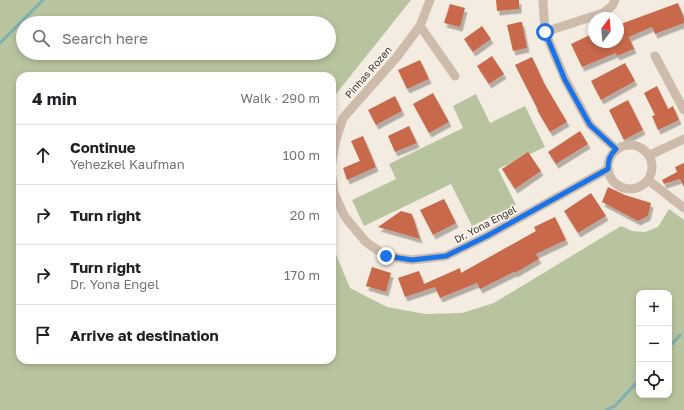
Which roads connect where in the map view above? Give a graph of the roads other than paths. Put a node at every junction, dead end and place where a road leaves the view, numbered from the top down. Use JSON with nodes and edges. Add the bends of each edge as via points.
{"nodes":[{"id":1,"x":430,"y":0,"type":"edge"},
{"id":2,"x":543,"y":0,"type":"edge"},
{"id":3,"x":615,"y":0,"type":"edge"},
{"id":4,"x":420,"y":26,"type":"junction"},
{"id":5,"x":545,"y":32,"type":"junction"},
{"id":6,"x":655,"y":56,"type":"dead end"},
{"id":7,"x":456,"y":76,"type":"dead end"},
{"id":8,"x":684,"y":110,"type":"edge"},
{"id":9,"x":336,"y":140,"type":"edge"},
{"id":10,"x":684,"y":140,"type":"edge"},
{"id":11,"x":616,"y":149,"type":"junction"},
{"id":12,"x":650,"y":155,"type":"junction"},
{"id":13,"x":608,"y":169,"type":"junction"},
{"id":14,"x":648,"y":180,"type":"junction"},
{"id":15,"x":336,"y":198,"type":"edge"},
{"id":16,"x":684,"y":208,"type":"edge"}],
"edges":[{"from":1,"to":4,"type":"street","name":"Pinhas Rozen"},
{"from":2,"to":5,"type":"street"},
{"from":3,"to":5,"type":"street","via":[[604,13]]},
{"from":4,"to":7,"type":"street"},
{"from":4,"to":9,"type":"street","name":"Pinhas Rozen","via":[[396,58],[343,118]]},
{"from":5,"to":11,"type":"street","via":[[565,80],[590,125]]},
{"from":6,"to":8,"type":"street"},
{"from":10,"to":12,"type":"street"},
{"from":11,"to":12,"type":"street","via":[[631,144]]},
{"from":11,"to":13,"type":"street","via":[[611,154]]},
{"from":12,"to":14,"type":"street","via":[[653,168]]},
{"from":13,"to":14,"type":"street","via":[[614,183],[628,189],[643,186]]},
{"from":13,"to":15,"type":"street","name":"Dr. Yona Engel","via":[[446,256],[412,260],[386,256],[366,242],[344,217]]},
{"from":14,"to":16,"type":"street"}]}
